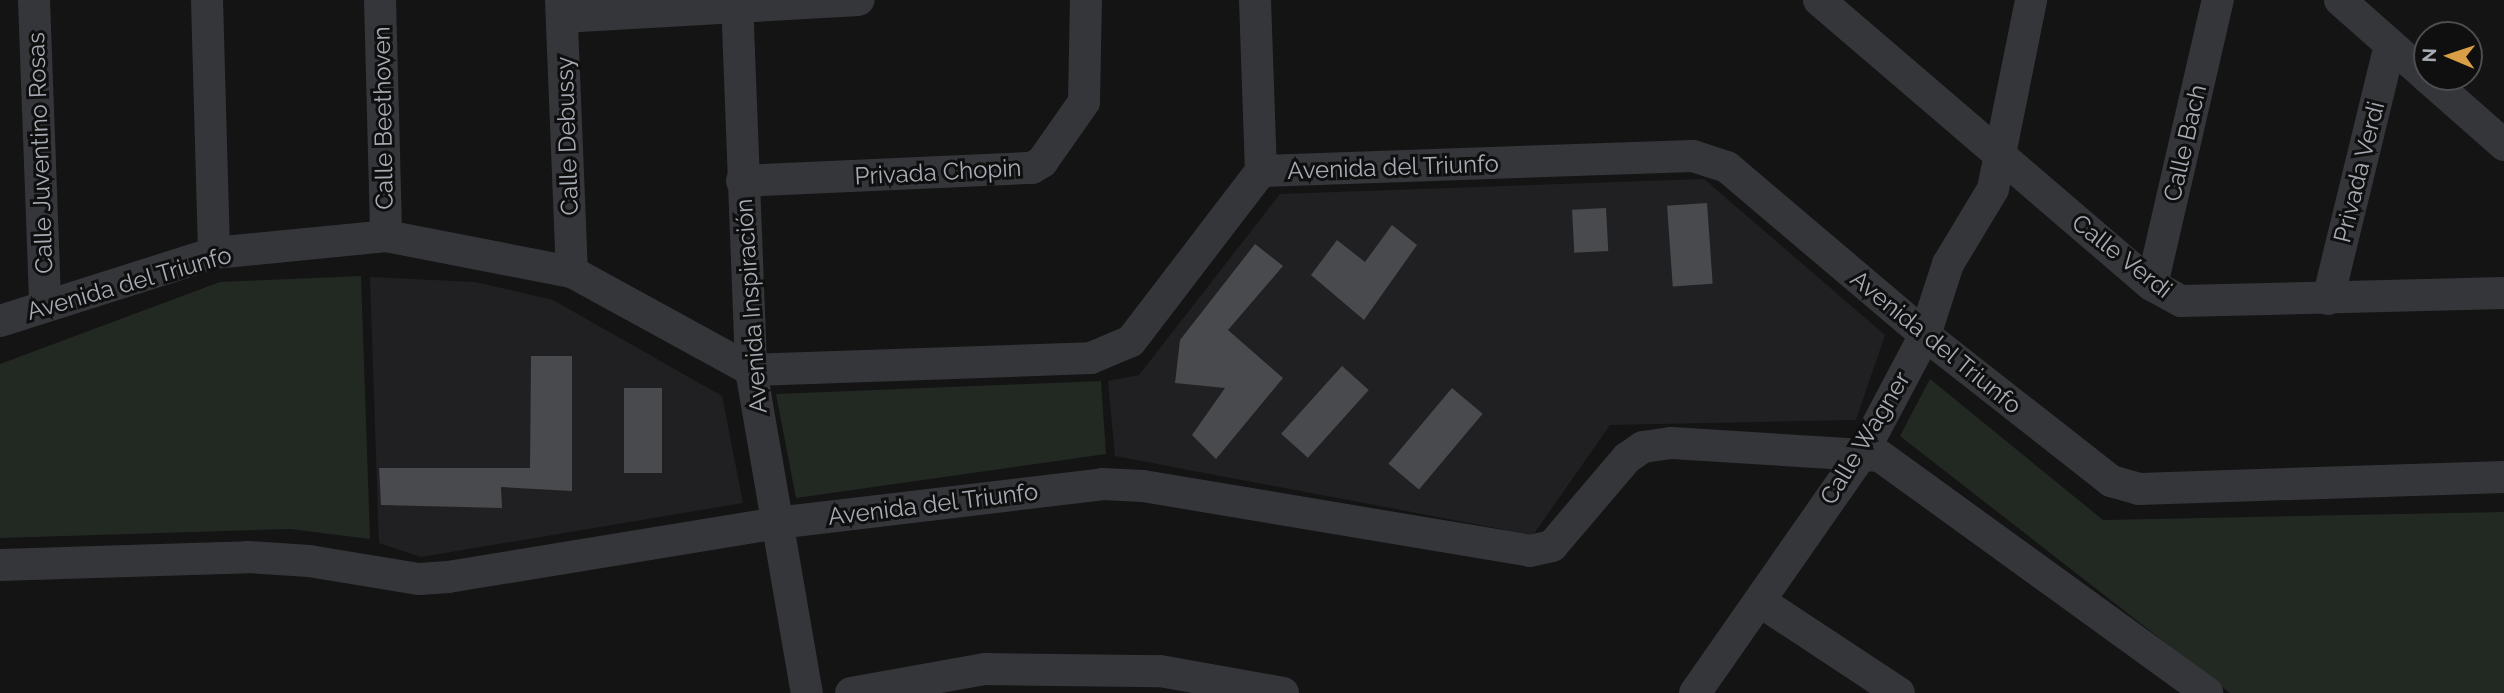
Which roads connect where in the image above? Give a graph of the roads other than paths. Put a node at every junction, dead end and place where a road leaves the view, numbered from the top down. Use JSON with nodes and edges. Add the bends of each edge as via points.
{"nodes":[{"id":1,"x":34,"y":0,"type":"edge"},
{"id":2,"x":207,"y":0,"type":"edge"},
{"id":3,"x":380,"y":0,"type":"edge"},
{"id":4,"x":859,"y":0,"type":"edge"},
{"id":5,"x":1086,"y":0,"type":"edge"},
{"id":6,"x":1255,"y":0,"type":"edge"},
{"id":7,"x":1819,"y":0,"type":"edge"},
{"id":8,"x":2031,"y":0,"type":"edge"},
{"id":9,"x":2218,"y":0,"type":"edge"},
{"id":10,"x":2340,"y":0,"type":"edge"},
{"id":11,"x":737,"y":5,"type":"edge"},
{"id":12,"x":561,"y":8,"type":"edge"},
{"id":13,"x":2390,"y":44,"type":"junction"},
{"id":14,"x":2413,"y":65,"type":"edge"},
{"id":15,"x":2443,"y":91,"type":"edge"},
{"id":16,"x":2504,"y":145,"type":"edge"},
{"id":17,"x":1999,"y":155,"type":"junction"},
{"id":18,"x":1261,"y":171,"type":"junction"},
{"id":19,"x":742,"y":181,"type":"junction"},
{"id":20,"x":386,"y":236,"type":"junction"},
{"id":21,"x":214,"y":253,"type":"junction"},
{"id":22,"x":572,"y":272,"type":"junction"},
{"id":23,"x":2152,"y":285,"type":"junction"},
{"id":24,"x":2504,"y":293,"type":"edge"},
{"id":25,"x":2328,"y":299,"type":"junction"},
{"id":26,"x":45,"y":306,"type":"junction"},
{"id":27,"x":0,"y":321,"type":"edge"},
{"id":28,"x":1925,"y":335,"type":"junction"},
{"id":29,"x":751,"y":370,"type":"junction"},
{"id":30,"x":1861,"y":454,"type":"junction"},
{"id":31,"x":2504,"y":478,"type":"edge"},
{"id":32,"x":777,"y":523,"type":"junction"},
{"id":33,"x":0,"y":565,"type":"edge"},
{"id":34,"x":1761,"y":602,"type":"junction"},
{"id":35,"x":985,"y":681,"type":"edge"},
{"id":36,"x":1161,"y":682,"type":"edge"},
{"id":37,"x":807,"y":693,"type":"edge"},
{"id":38,"x":851,"y":693,"type":"edge"},
{"id":39,"x":1283,"y":693,"type":"edge"},
{"id":40,"x":1695,"y":693,"type":"edge"},
{"id":41,"x":1899,"y":693,"type":"edge"},
{"id":42,"x":2207,"y":693,"type":"edge"}],
"edges":[{"from":1,"to":26,"type":"street","name":"Calle Juventino Rosas"},
{"from":2,"to":21,"type":"street"},
{"from":3,"to":20,"type":"street","name":"Calle Beethoven"},
{"from":4,"to":11,"type":"street"},
{"from":5,"to":19,"type":"street","name":"Privada Chopin","via":[[1084,102],[1051,155],[1032,168]]},
{"from":6,"to":18,"type":"street"},
{"from":7,"to":17,"type":"street","name":"Calle Verdi"},
{"from":8,"to":17,"type":"street","name":"Calle Wagner"},
{"from":9,"to":23,"type":"street","name":"Calle Bach"},
{"from":10,"to":13,"type":"street"},
{"from":11,"to":12,"type":"street"},
{"from":11,"to":19,"type":"street","name":"Avenida Inspiración"},
{"from":12,"to":22,"type":"street","name":"Calle Debussy"},
{"from":13,"to":14,"type":"street"},
{"from":13,"to":25,"type":"street","name":"Privada Verdi"},
{"from":15,"to":16,"type":"street"},
{"from":17,"to":23,"type":"street","name":"Calle Verdi"},
{"from":17,"to":28,"type":"street","name":"Calle Wagner","via":[[1993,189],[1948,264]]},
{"from":18,"to":28,"type":"street","name":"Avenida del Triunfo","via":[[1693,156],[1713,160],[1727,167]]},
{"from":18,"to":29,"type":"street","name":"Avenida del Triunfo","via":[[1131,341],[1113,352],[1091,358]]},
{"from":19,"to":29,"type":"street","name":"Avenida Inspiración"},
{"from":20,"to":21,"type":"street","name":"Avenida del Triunfo"},
{"from":20,"to":22,"type":"street","name":"Avenida del Triunfo"},
{"from":21,"to":26,"type":"street","name":"Avenida del Triunfo"},
{"from":22,"to":29,"type":"street","name":"Avenida del Triunfo"},
{"from":23,"to":25,"type":"street","name":"Calle Verdi","via":[[2181,301]]},
{"from":24,"to":25,"type":"street","name":"Calle Verdi"},
{"from":26,"to":27,"type":"street","name":"Avenida del Triunfo"},
{"from":28,"to":30,"type":"street","name":"Calle Wagner"},
{"from":28,"to":31,"type":"street","name":"Avenida del Triunfo","via":[[2111,481],[2139,489]]},
{"from":29,"to":32,"type":"street","name":"Avenida Inspiración"},
{"from":30,"to":32,"type":"street","name":"Avenida del Triunfo","via":[[1672,443],[1643,447],[1627,458],[1552,545],[1530,551],[1143,486],[1102,484]]},
{"from":30,"to":34,"type":"street","name":"Calle Wagner"},
{"from":30,"to":42,"type":"street","name":"Avenida del Triunfo","via":[[1880,456]]},
{"from":32,"to":33,"type":"street","name":"Avenida del Triunfo","via":[[438,578],[248,557]]},
{"from":32,"to":37,"type":"street","name":"Avenida Inspiración"},
{"from":34,"to":40,"type":"street","name":"Calle Wagner"},
{"from":34,"to":41,"type":"street"},
{"from":35,"to":36,"type":"street"},
{"from":35,"to":38,"type":"street"},
{"from":36,"to":39,"type":"street"}]}
